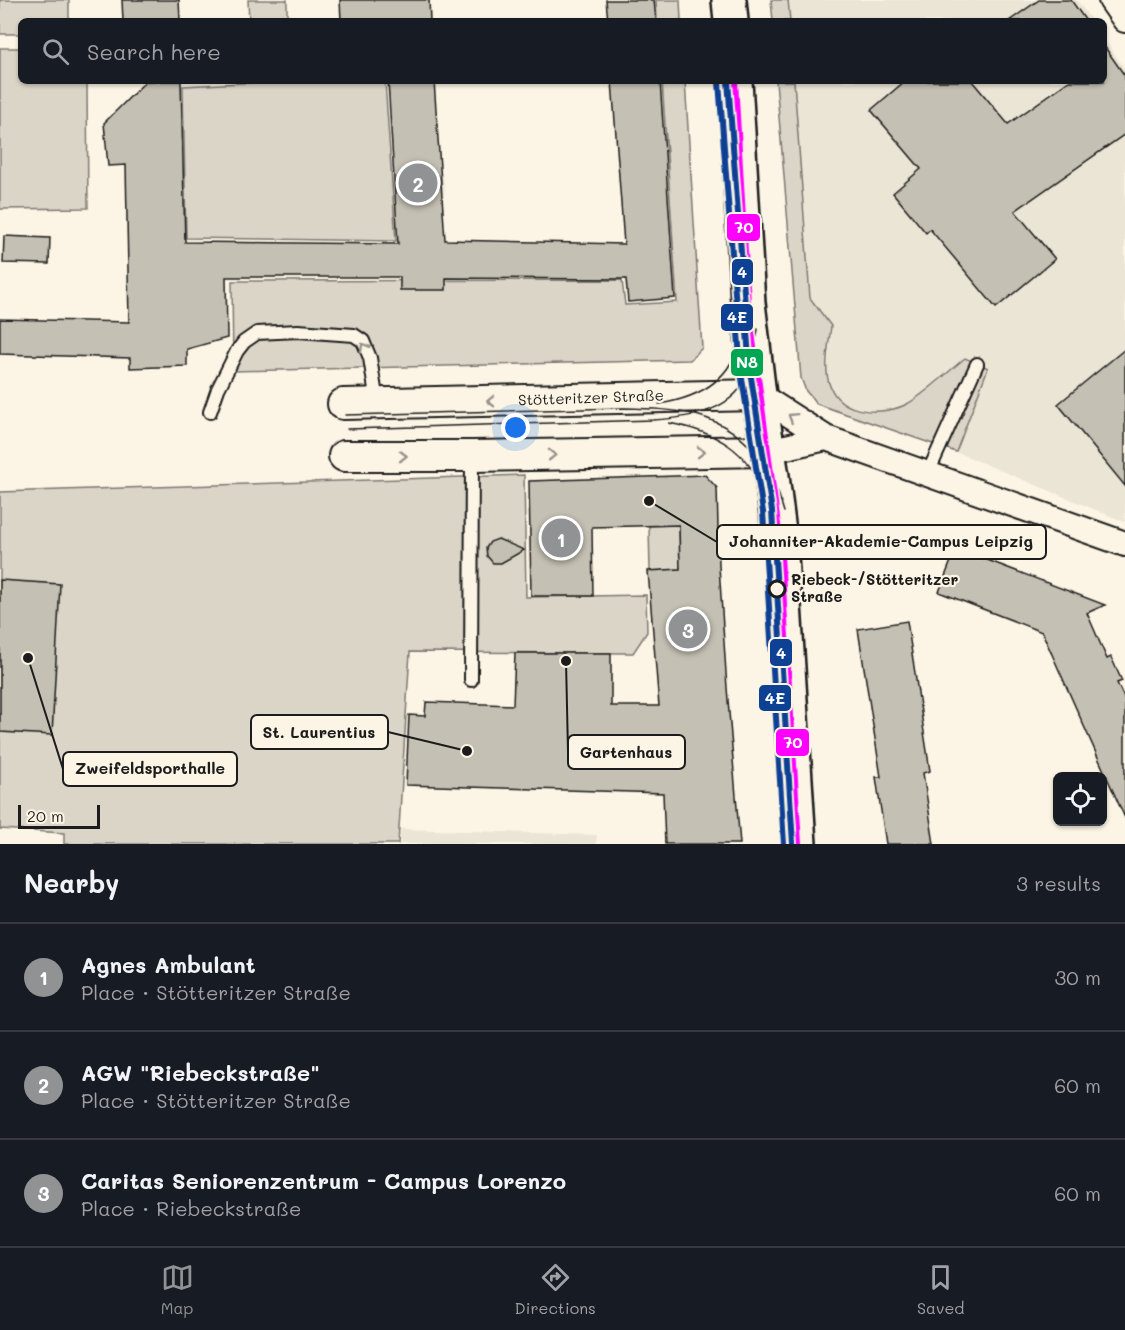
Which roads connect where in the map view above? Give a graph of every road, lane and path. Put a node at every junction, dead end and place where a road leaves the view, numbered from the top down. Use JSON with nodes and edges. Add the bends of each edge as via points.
{"nodes":[{"id":1,"x":729,"y":0,"type":"edge"},
{"id":2,"x":1111,"y":0,"type":"edge"},
{"id":3,"x":730,"y":18,"type":"edge"},
{"id":4,"x":1125,"y":20,"type":"edge"},
{"id":5,"x":735,"y":84,"type":"edge"},
{"id":6,"x":977,"y":364,"type":"dead end"},
{"id":7,"x":759,"y":395,"type":"junction"},
{"id":8,"x":377,"y":403,"type":"junction"},
{"id":9,"x":343,"y":404,"type":"dead end"},
{"id":10,"x":210,"y":412,"type":"dead end"},
{"id":11,"x":826,"y":438,"type":"junction"},
{"id":12,"x":768,"y":451,"type":"junction"},
{"id":13,"x":344,"y":456,"type":"dead end"},
{"id":14,"x":472,"y":456,"type":"junction"},
{"id":15,"x":928,"y":474,"type":"junction"},
{"id":16,"x":1122,"y":548,"type":"edge"},
{"id":17,"x":471,"y":680,"type":"dead end"},
{"id":18,"x":799,"y":844,"type":"edge"}],
"edges":[{"from":1,"to":3,"type":"main road"},
{"from":2,"to":4,"type":"street"},
{"from":5,"to":7,"type":"main road","via":[[748,303]]},
{"from":6,"to":15,"type":"lane"},
{"from":7,"to":8,"type":"street","name":"Stötteritzer Straße","one_way":true},
{"from":11,"to":7,"type":"street","one_way":true},
{"from":7,"to":12,"type":"main road"},
{"from":8,"to":9,"type":"street","name":"Stötteritzer Straße"},
{"from":8,"to":10,"type":"lane","one_way":true,"via":[[370,358],[363,341],[354,335],[257,333],[237,351]]},
{"from":11,"to":12,"type":"street"},
{"from":11,"to":15,"type":"street"},
{"from":14,"to":12,"type":"street","one_way":true},
{"from":12,"to":18,"type":"main road","via":[[780,540]]},
{"from":13,"to":14,"type":"street","one_way":true},
{"from":14,"to":17,"type":"lane"},
{"from":15,"to":16,"type":"street"}]}
